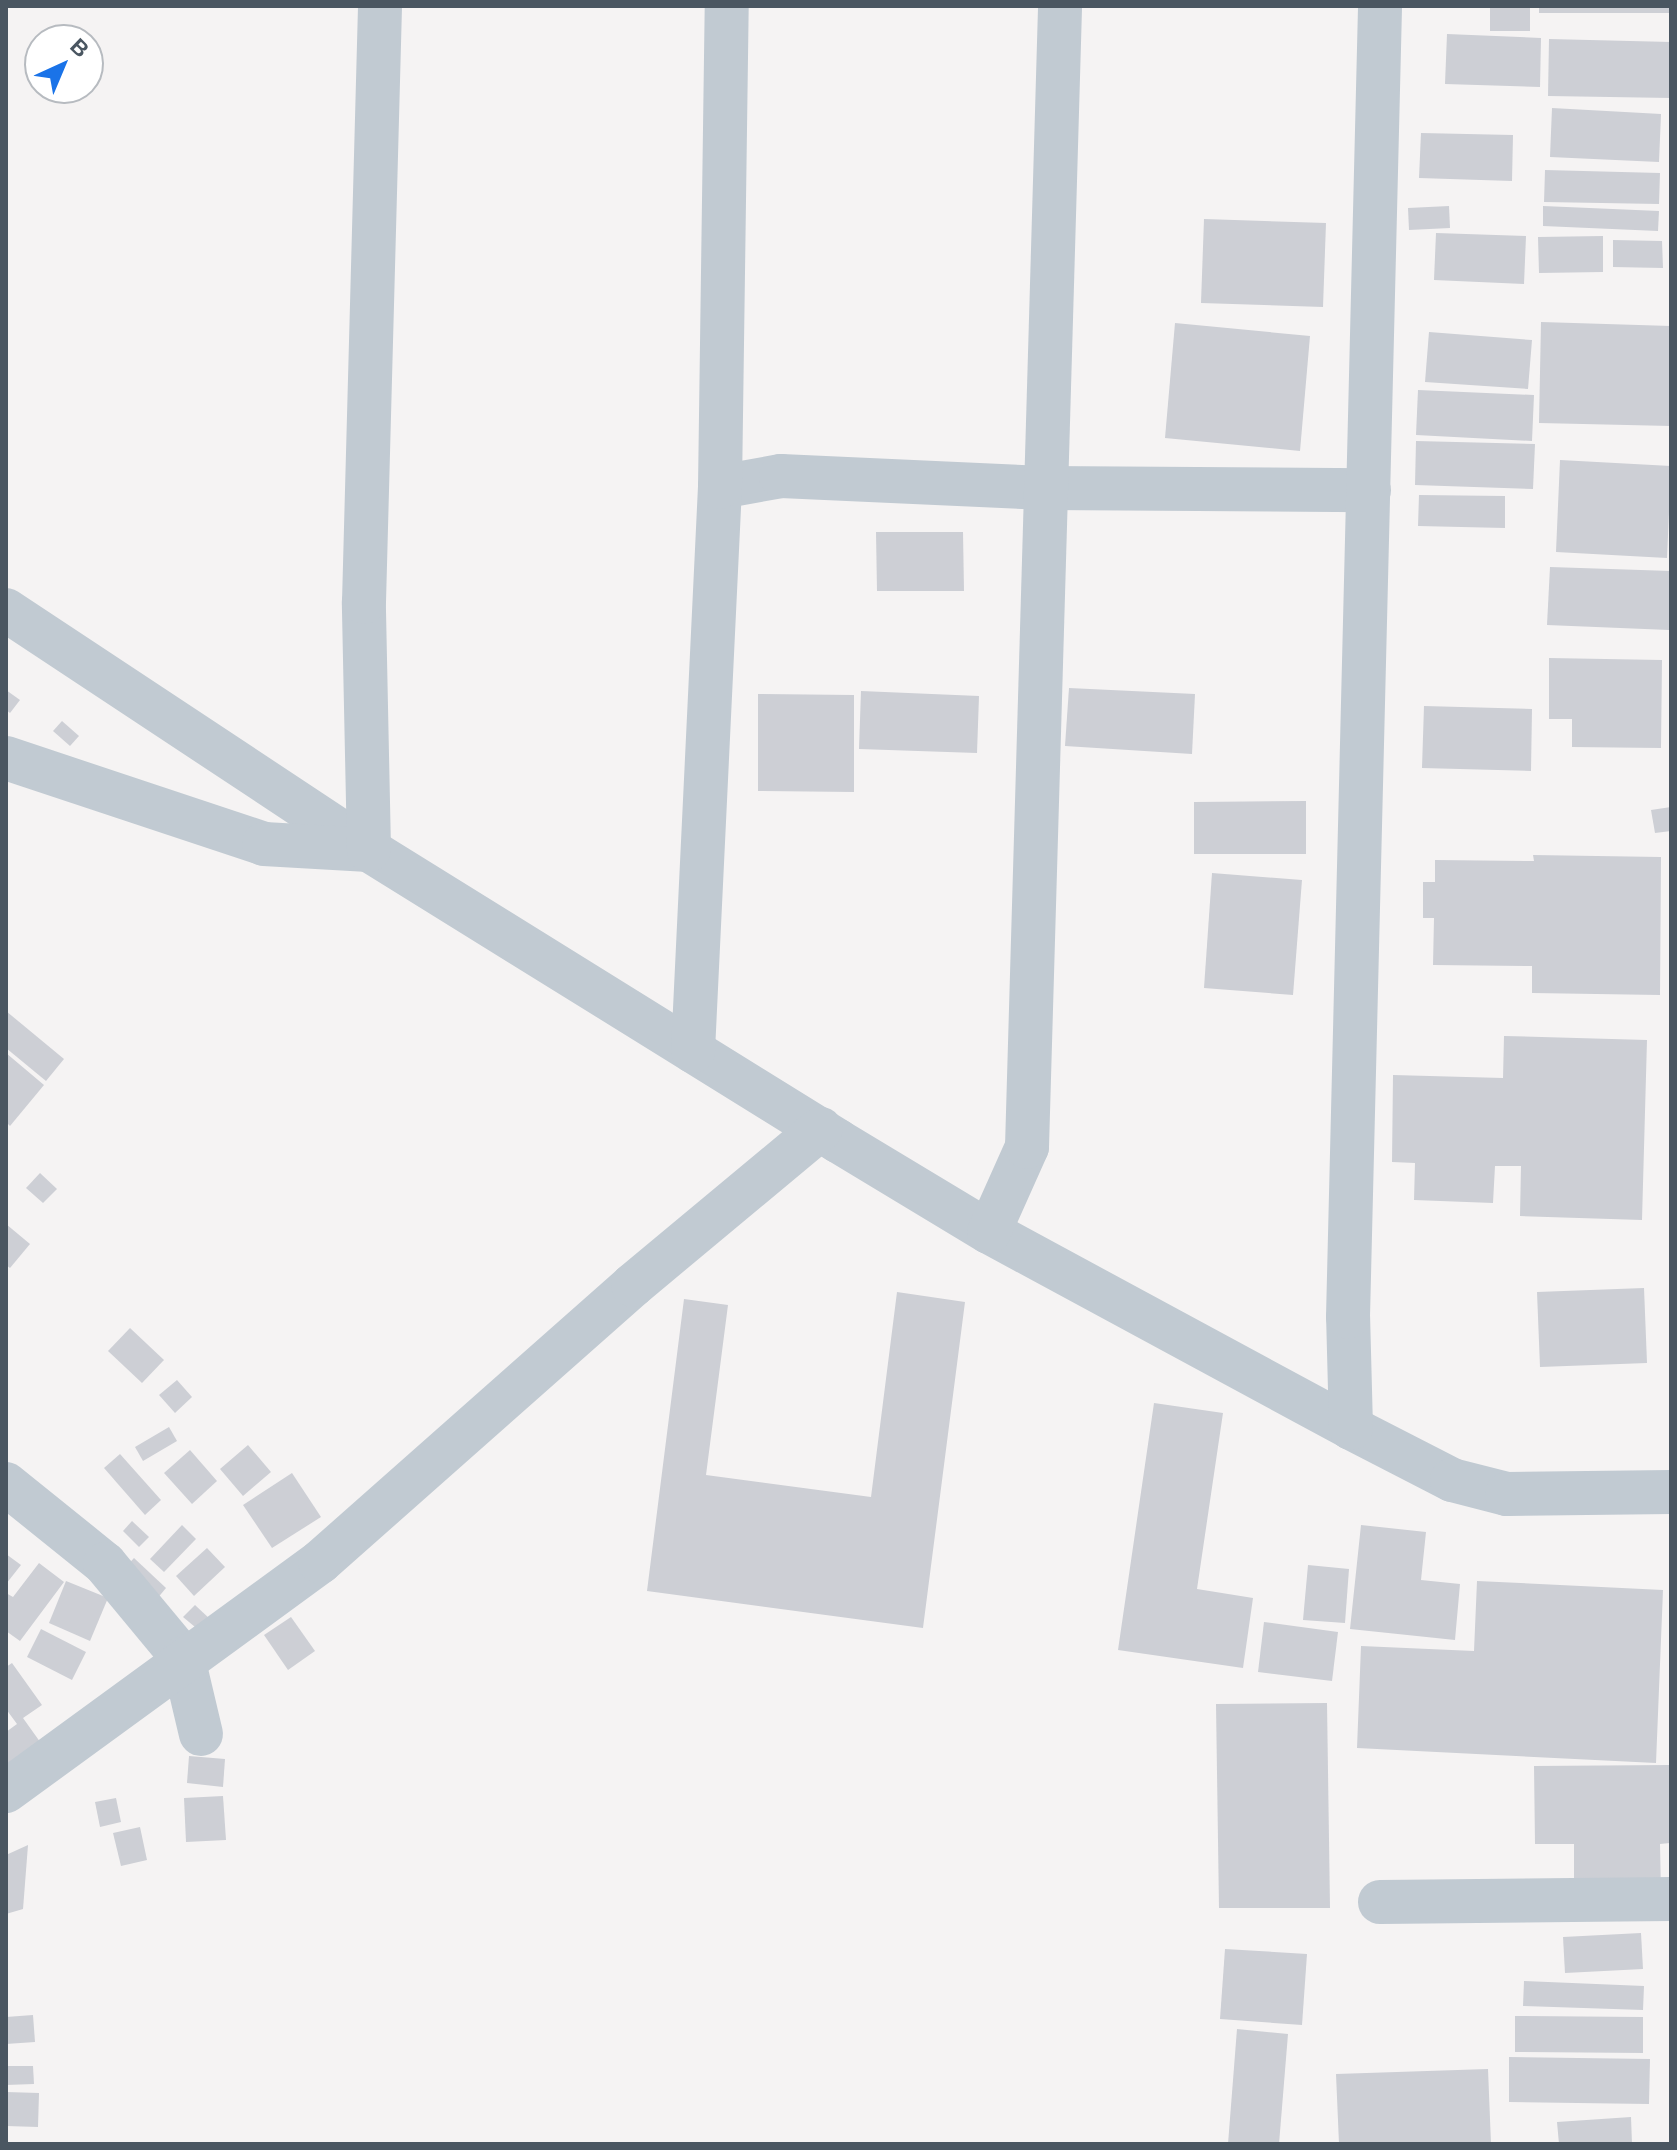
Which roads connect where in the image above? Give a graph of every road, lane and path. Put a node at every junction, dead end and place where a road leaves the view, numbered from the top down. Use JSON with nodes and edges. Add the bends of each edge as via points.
{"nodes":[{"id":1,"x":380,"y":6,"type":"edge"},
{"id":2,"x":727,"y":6,"type":"edge"},
{"id":3,"x":1060,"y":6,"type":"edge"},
{"id":4,"x":1380,"y":6,"type":"edge"},
{"id":5,"x":720,"y":487,"type":"junction"},
{"id":6,"x":1046,"y":488,"type":"junction"},
{"id":7,"x":1369,"y":490,"type":"junction"},
{"id":8,"x":6,"y":610,"type":"edge"},
{"id":9,"x":6,"y":758,"type":"edge"},
{"id":10,"x":369,"y":850,"type":"junction"},
{"id":11,"x":693,"y":1051,"type":"junction"},
{"id":12,"x":820,"y":1129,"type":"junction"},
{"id":13,"x":989,"y":1232,"type":"junction"},
{"id":14,"x":1351,"y":1428,"type":"junction"},
{"id":15,"x":6,"y":1484,"type":"edge"},
{"id":16,"x":1671,"y":1492,"type":"edge"},
{"id":17,"x":183,"y":1658,"type":"junction"},
{"id":18,"x":201,"y":1734,"type":"dead end"},
{"id":19,"x":6,"y":1791,"type":"edge"},
{"id":20,"x":1671,"y":1899,"type":"edge"},
{"id":21,"x":1380,"y":1902,"type":"dead end"}],
"edges":[{"from":1,"to":10,"type":"street","via":[[364,602]]},
{"from":2,"to":5,"type":"street"},
{"from":3,"to":6,"type":"street"},
{"from":4,"to":7,"type":"street"},
{"from":5,"to":6,"type":"street","via":[[781,476]]},
{"from":5,"to":11,"type":"street"},
{"from":6,"to":7,"type":"street"},
{"from":6,"to":13,"type":"street","via":[[1027,1147]]},
{"from":7,"to":14,"type":"street","via":[[1348,1317]]},
{"from":8,"to":10,"type":"street"},
{"from":9,"to":10,"type":"street","via":[[264,844]]},
{"from":10,"to":11,"type":"street"},
{"from":11,"to":12,"type":"street"},
{"from":12,"to":13,"type":"street"},
{"from":12,"to":17,"type":"street","via":[[633,1285],[320,1562]]},
{"from":13,"to":14,"type":"street"},
{"from":14,"to":16,"type":"street","via":[[1452,1480],[1507,1494]]},
{"from":15,"to":17,"type":"street","via":[[105,1564]]},
{"from":17,"to":18,"type":"street"},
{"from":17,"to":19,"type":"street"},
{"from":20,"to":21,"type":"street"}]}
